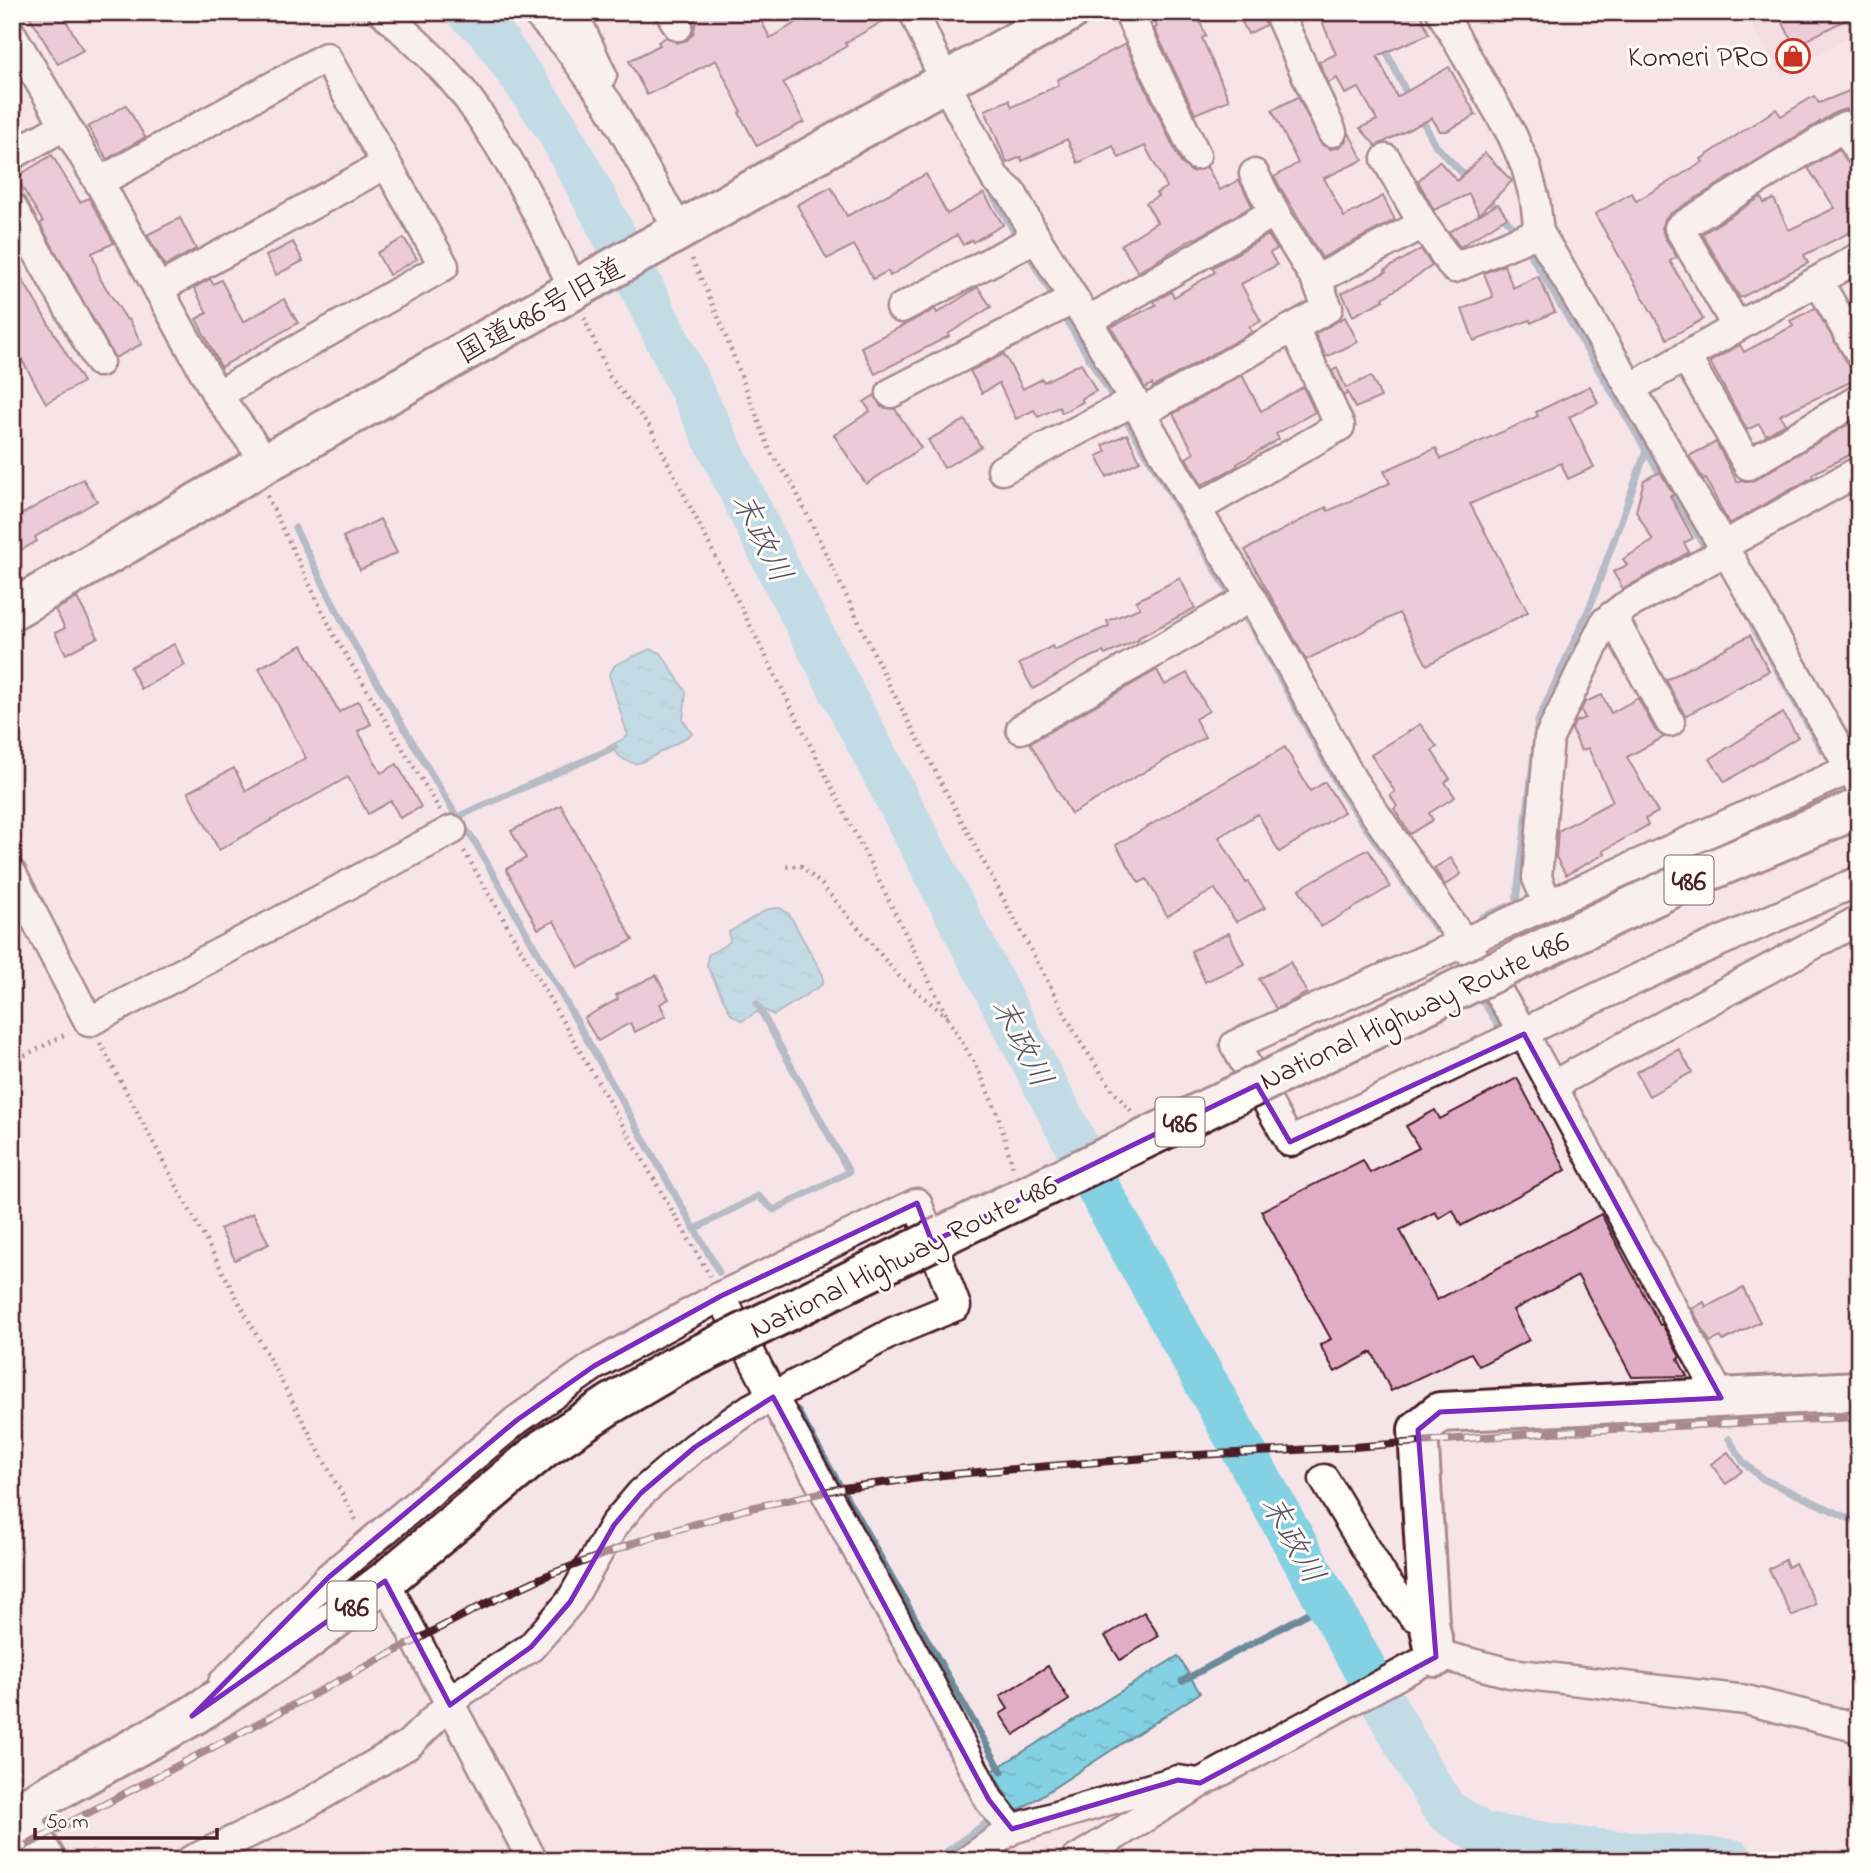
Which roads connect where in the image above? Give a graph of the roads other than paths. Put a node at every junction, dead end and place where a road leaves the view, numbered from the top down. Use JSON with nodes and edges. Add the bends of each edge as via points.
{"nodes":[{"id":1,"x":383,"y":12,"type":"edge"},
{"id":2,"x":536,"y":12,"type":"edge"},
{"id":3,"x":573,"y":12,"type":"edge"},
{"id":4,"x":914,"y":12,"type":"edge"},
{"id":5,"x":1069,"y":12,"type":"edge"},
{"id":6,"x":1128,"y":12,"type":"edge"},
{"id":7,"x":1278,"y":12,"type":"edge"},
{"id":8,"x":1441,"y":12,"type":"edge"},
{"id":9,"x":12,"y":35,"type":"edge"},
{"id":10,"x":945,"y":82,"type":"junction"},
{"id":11,"x":609,"y":104,"type":"junction"},
{"id":12,"x":64,"y":126,"type":"junction"},
{"id":13,"x":1332,"y":132,"type":"dead end"},
{"id":14,"x":1859,"y":152,"type":"edge"},
{"id":15,"x":12,"y":155,"type":"edge"},
{"id":16,"x":1196,"y":155,"type":"dead end"},
{"id":17,"x":1386,"y":159,"type":"dead end"},
{"id":18,"x":386,"y":164,"type":"junction"},
{"id":19,"x":1254,"y":174,"type":"dead end"},
{"id":20,"x":99,"y":182,"type":"junction"},
{"id":21,"x":12,"y":207,"type":"edge"},
{"id":22,"x":1274,"y":212,"type":"junction"},
{"id":23,"x":1423,"y":224,"type":"junction"},
{"id":24,"x":1528,"y":237,"type":"junction"},
{"id":25,"x":666,"y":240,"type":"junction"},
{"id":26,"x":1027,"y":243,"type":"junction"},
{"id":27,"x":1859,"y":257,"type":"edge"},
{"id":28,"x":1316,"y":280,"type":"junction"},
{"id":29,"x":1818,"y":281,"type":"junction"},
{"id":30,"x":588,"y":283,"type":"junction"},
{"id":31,"x":158,"y":289,"type":"junction"},
{"id":32,"x":901,"y":308,"type":"dead end"},
{"id":33,"x":1070,"y":308,"type":"junction"},
{"id":34,"x":1737,"y":327,"type":"junction"},
{"id":35,"x":1294,"y":328,"type":"junction"},
{"id":36,"x":1859,"y":352,"type":"edge"},
{"id":37,"x":1686,"y":357,"type":"junction"},
{"id":38,"x":99,"y":362,"type":"dead end"},
{"id":39,"x":1631,"y":388,"type":"junction"},
{"id":40,"x":891,"y":393,"type":"dead end"},
{"id":41,"x":217,"y":395,"type":"junction"},
{"id":42,"x":1859,"y":399,"type":"edge"},
{"id":43,"x":1129,"y":408,"type":"junction"},
{"id":44,"x":260,"y":467,"type":"junction"},
{"id":45,"x":1002,"y":470,"type":"dead end"},
{"id":46,"x":1859,"y":471,"type":"edge"},
{"id":47,"x":1196,"y":509,"type":"junction"},
{"id":48,"x":1719,"y":553,"type":"junction"},
{"id":49,"x":1241,"y":602,"type":"junction"},
{"id":50,"x":12,"y":610,"type":"edge"},
{"id":51,"x":1612,"y":616,"type":"junction"},
{"id":52,"x":1670,"y":722,"type":"dead end"},
{"id":53,"x":1021,"y":729,"type":"dead end"},
{"id":54,"x":1856,"y":772,"type":"edge"},
{"id":55,"x":1859,"y":808,"type":"edge"},
{"id":56,"x":452,"y":830,"type":"road end"},
{"id":57,"x":12,"y":874,"type":"edge"},
{"id":58,"x":1859,"y":881,"type":"edge"},
{"id":59,"x":1548,"y":905,"type":"junction"},
{"id":60,"x":1859,"y":920,"type":"edge"},
{"id":61,"x":1463,"y":943,"type":"junction"},
{"id":62,"x":1513,"y":1039,"type":"junction"},
{"id":63,"x":1553,"y":1085,"type":"junction"},
{"id":64,"x":721,"y":1296,"type":"junction"},
{"id":65,"x":1859,"y":1391,"type":"edge"},
{"id":66,"x":773,"y":1397,"type":"junction"},
{"id":67,"x":1721,"y":1398,"type":"junction"},
{"id":68,"x":1324,"y":1479,"type":"dead end"},
{"id":69,"x":385,"y":1581,"type":"junction"},
{"id":70,"x":1425,"y":1650,"type":"junction"},
{"id":71,"x":450,"y":1705,"type":"junction"},
{"id":72,"x":192,"y":1716,"type":"junction"},
{"id":73,"x":1859,"y":1728,"type":"edge"},
{"id":74,"x":1200,"y":1783,"type":"junction"},
{"id":75,"x":15,"y":1814,"type":"edge"},
{"id":76,"x":1003,"y":1817,"type":"junction"},
{"id":77,"x":46,"y":1861,"type":"edge"},
{"id":78,"x":190,"y":1861,"type":"edge"},
{"id":79,"x":533,"y":1861,"type":"edge"},
{"id":80,"x":967,"y":1861,"type":"edge"},
{"id":81,"x":1074,"y":1861,"type":"edge"}],
"edges":[{"from":1,"to":30,"type":"street","via":[[467,98]]},
{"from":2,"to":11,"type":"street"},
{"from":3,"to":11,"type":"street","via":[[601,71]]},
{"from":4,"to":10,"type":"street"},
{"from":5,"to":10,"type":"main road","name":"国道486号旧道"},
{"from":6,"to":16,"type":"street"},
{"from":7,"to":13,"type":"street"},
{"from":8,"to":24,"type":"street","via":[[1526,167],[1535,200]]},
{"from":9,"to":12,"type":"street"},
{"from":10,"to":25,"type":"main road","name":"国道486号旧道"},
{"from":10,"to":26,"type":"street","via":[[995,178],[1012,193]]},
{"from":11,"to":25,"type":"street"},
{"from":12,"to":15,"type":"street"},
{"from":12,"to":20,"type":"street"},
{"from":14,"to":34,"type":"street","via":[[1845,126],[1679,228]]},
{"from":17,"to":23,"type":"street"},
{"from":18,"to":20,"type":"street","via":[[326,57]]},
{"from":18,"to":31,"type":"street"},
{"from":18,"to":41,"type":"street","via":[[444,266]]},
{"from":19,"to":22,"type":"street"},
{"from":20,"to":31,"type":"street"},
{"from":21,"to":38,"type":"street"},
{"from":22,"to":28,"type":"street"},
{"from":22,"to":33,"type":"street"},
{"from":23,"to":24,"type":"street","via":[[1454,268]]},
{"from":23,"to":28,"type":"street"},
{"from":24,"to":39,"type":"street"},
{"from":25,"to":30,"type":"main road","name":"国道486号旧道"},
{"from":26,"to":32,"type":"street"},
{"from":26,"to":33,"type":"street"},
{"from":27,"to":29,"type":"street"},
{"from":28,"to":35,"type":"street","via":[[1328,308]]},
{"from":29,"to":34,"type":"street"},
{"from":29,"to":36,"type":"street"},
{"from":30,"to":44,"type":"main road","name":"国道486号旧道"},
{"from":31,"to":41,"type":"street"},
{"from":33,"to":40,"type":"street"},
{"from":33,"to":43,"type":"street"},
{"from":34,"to":37,"type":"street"},
{"from":35,"to":43,"type":"street"},
{"from":35,"to":47,"type":"street","via":[[1340,426]]},
{"from":37,"to":39,"type":"street"},
{"from":37,"to":42,"type":"street","via":[[1748,465]]},
{"from":39,"to":48,"type":"street"},
{"from":41,"to":44,"type":"street"},
{"from":43,"to":45,"type":"street"},
{"from":43,"to":47,"type":"street"},
{"from":44,"to":50,"type":"main road","name":"国道486号旧道"},
{"from":46,"to":48,"type":"street"},
{"from":47,"to":49,"type":"street"},
{"from":48,"to":51,"type":"street"},
{"from":48,"to":54,"type":"street"},
{"from":49,"to":53,"type":"street"},
{"from":49,"to":61,"type":"street","via":[[1352,780]]},
{"from":51,"to":52,"type":"street"},
{"from":51,"to":59,"type":"street","via":[[1549,738],[1537,878]]},
{"from":54,"to":59,"type":"street"},
{"from":55,"to":69,"type":"main road","name":"National Highway Route 486","number":"486","bridge":true,"via":[[1697,876],[1238,1094],[1131,1136],[1033,1182],[944,1235],[672,1368],[544,1447]]},
{"from":56,"to":57,"type":"street","via":[[89,1022]]},
{"from":58,"to":62,"type":"street","via":[[1673,962]]},
{"from":59,"to":61,"type":"street"},
{"from":60,"to":63,"type":"street"},
{"from":61,"to":62,"type":"street"},
{"from":61,"to":62,"type":"street","via":[[1235,1045],[1290,1142]]},
{"from":62,"to":63,"type":"street"},
{"from":63,"to":67,"type":"street"},
{"from":64,"to":66,"type":"street"},
{"from":64,"to":66,"type":"street","via":[[917,1203],[956,1306],[893,1332]]},
{"from":64,"to":72,"type":"street","via":[[594,1366],[517,1420],[329,1577]]},
{"from":65,"to":67,"type":"main road"},
{"from":66,"to":71,"type":"street","via":[[695,1447],[641,1493],[614,1525],[570,1602],[531,1647],[462,1692]]},
{"from":66,"to":76,"type":"street"},
{"from":67,"to":70,"type":"main road","via":[[1440,1412],[1418,1430]]},
{"from":68,"to":70,"type":"street","via":[[1385,1580],[1413,1616]]},
{"from":69,"to":71,"type":"street"},
{"from":69,"to":72,"type":"main road","name":"National Highway Route 486","number":"486","via":[[298,1647]]},
{"from":70,"to":73,"type":"street","via":[[1510,1672],[1746,1700]]},
{"from":70,"to":74,"type":"street","via":[[1321,1718]]},
{"from":71,"to":78,"type":"street","via":[[409,1744],[295,1811]]},
{"from":71,"to":79,"type":"street"},
{"from":72,"to":75,"type":"main road","name":"National Highway Route 486","number":"486"},
{"from":74,"to":76,"type":"street","via":[[1178,1780]]},
{"from":74,"to":81,"type":"street"},
{"from":75,"to":77,"type":"main road"},
{"from":76,"to":80,"type":"street"}]}
